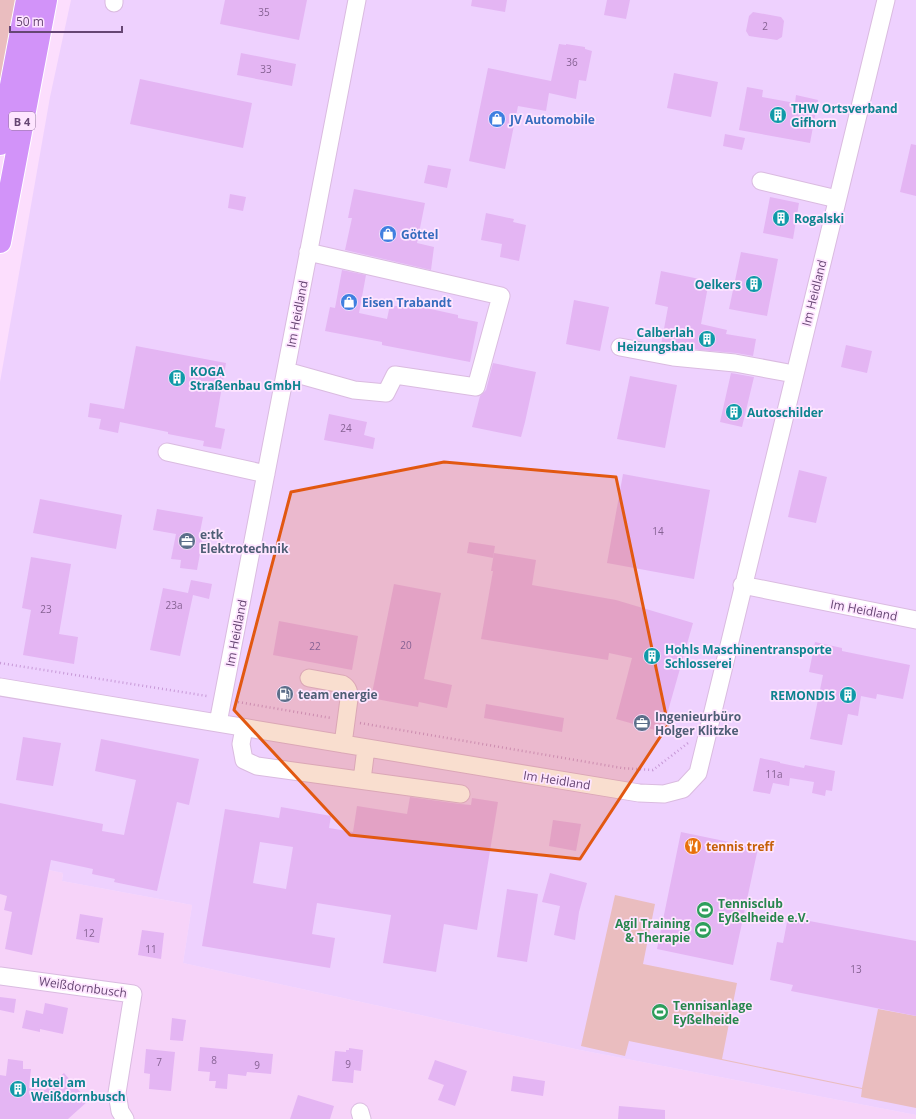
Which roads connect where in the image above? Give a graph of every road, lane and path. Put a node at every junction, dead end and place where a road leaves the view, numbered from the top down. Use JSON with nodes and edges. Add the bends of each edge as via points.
{"nodes":[{"id":1,"x":27,"y":0,"type":"edge"},
{"id":2,"x":46,"y":0,"type":"edge"},
{"id":3,"x":357,"y":0,"type":"edge"},
{"id":4,"x":886,"y":0,"type":"edge"},
{"id":5,"x":0,"y":144,"type":"edge"},
{"id":6,"x":761,"y":181,"type":"dead end"},
{"id":7,"x":837,"y":199,"type":"junction"},
{"id":8,"x":0,"y":242,"type":"edge"},
{"id":9,"x":308,"y":252,"type":"junction"},
{"id":10,"x":620,"y":347,"type":"dead end"},
{"id":11,"x":286,"y":371,"type":"junction"},
{"id":12,"x":794,"y":374,"type":"junction"},
{"id":13,"x":167,"y":452,"type":"dead end"},
{"id":14,"x":266,"y":474,"type":"junction"},
{"id":15,"x":742,"y":585,"type":"junction"},
{"id":16,"x":916,"y":620,"type":"edge"},
{"id":17,"x":0,"y":663,"type":"edge"},
{"id":18,"x":309,"y":678,"type":"dead end"},
{"id":19,"x":1,"y":687,"type":"edge"},
{"id":20,"x":223,"y":699,"type":"junction"},
{"id":21,"x":346,"y":721,"type":"junction"},
{"id":22,"x":218,"y":723,"type":"junction"},
{"id":23,"x":244,"y":728,"type":"junction"},
{"id":24,"x":690,"y":742,"type":"dead end"},
{"id":25,"x":343,"y":744,"type":"junction"},
{"id":26,"x":366,"y":748,"type":"junction"},
{"id":27,"x":362,"y":780,"type":"junction"},
{"id":28,"x":461,"y":794,"type":"dead end"},
{"id":29,"x":0,"y":976,"type":"edge"},
{"id":30,"x":123,"y":1118,"type":"edge"}],
"edges":[{"from":1,"to":5,"type":"highway","number":"B 4"},
{"from":2,"to":8,"type":"highway","number":"B 4"},
{"from":3,"to":9,"type":"street","name":"Im Heidland"},
{"from":4,"to":7,"type":"street","name":"Im Heidland"},
{"from":6,"to":7,"type":"street"},
{"from":7,"to":12,"type":"street","name":"Im Heidland"},
{"from":9,"to":11,"type":"street","name":"Im Heidland"},
{"from":9,"to":11,"type":"street","via":[[501,296],[476,387],[395,375],[386,393],[354,390]]},
{"from":10,"to":12,"type":"street"},
{"from":11,"to":14,"type":"street","name":"Im Heidland"},
{"from":12,"to":15,"type":"street","name":"Im Heidland"},
{"from":13,"to":14,"type":"street"},
{"from":14,"to":20,"type":"street","name":"Im Heidland"},
{"from":15,"to":16,"type":"street","name":"Im Heidland"},
{"from":15,"to":26,"type":"street","name":"Im Heidland","via":[[698,773],[684,789],[664,794],[639,793]]},
{"from":17,"to":20,"type":"path"},
{"from":18,"to":21,"type":"street","via":[[347,687],[349,699]]},
{"from":19,"to":22,"type":"street","name":"Im Heidland"},
{"from":20,"to":21,"type":"path"},
{"from":20,"to":22,"type":"street","name":"Im Heidland"},
{"from":21,"to":24,"type":"path","via":[[622,768],[653,770]]},
{"from":21,"to":25,"type":"street"},
{"from":22,"to":23,"type":"street","name":"Im Heidland"},
{"from":23,"to":25,"type":"street","name":"Im Heidland"},
{"from":23,"to":27,"type":"street","via":[[241,744],[244,760],[257,766]]},
{"from":25,"to":26,"type":"street","name":"Im Heidland"},
{"from":26,"to":27,"type":"street"},
{"from":27,"to":28,"type":"street"},
{"from":29,"to":30,"type":"street","name":"Weißdornbusch","via":[[133,994],[117,1093]]}]}
